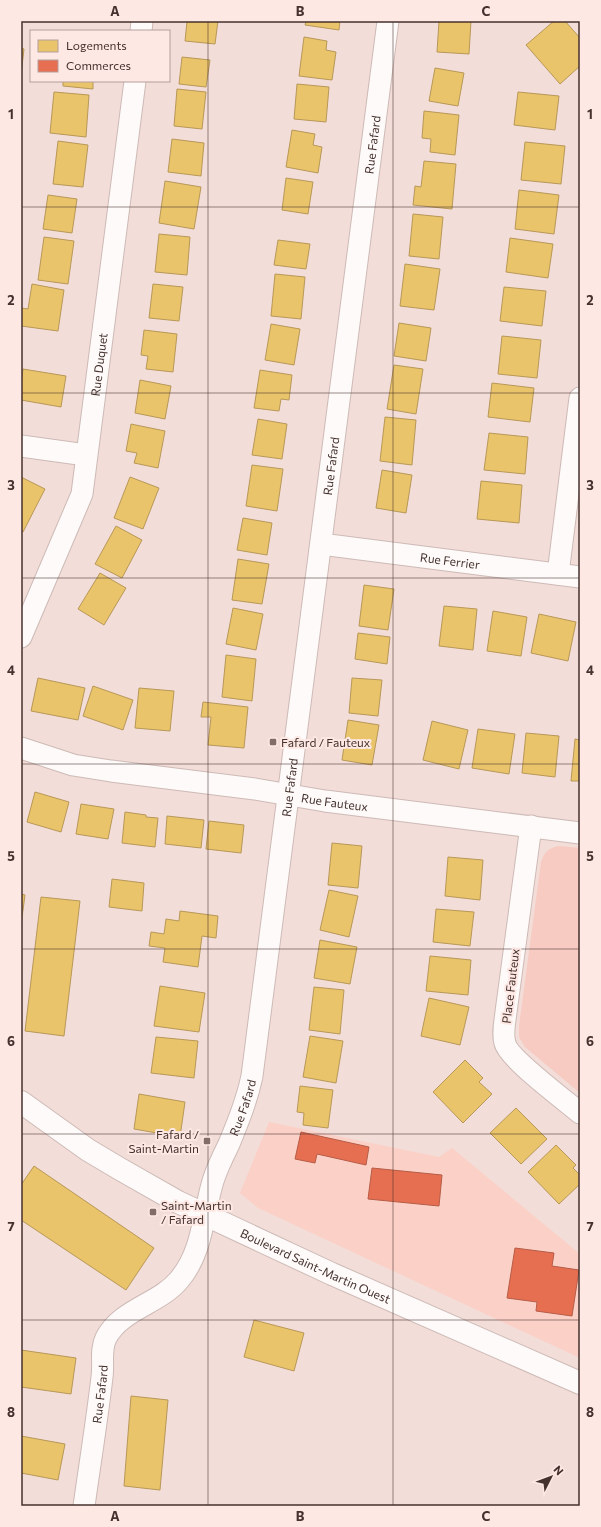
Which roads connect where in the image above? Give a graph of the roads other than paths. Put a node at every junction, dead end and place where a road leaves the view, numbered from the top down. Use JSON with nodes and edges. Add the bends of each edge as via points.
{"nodes":[{"id":1,"x":388,"y":21,"type":"edge"},
{"id":2,"x":134,"y":82,"type":"edge"},
{"id":3,"x":580,"y":398,"type":"edge"},
{"id":4,"x":21,"y":446,"type":"edge"},
{"id":5,"x":86,"y":454,"type":"junction"},
{"id":6,"x":321,"y":544,"type":"junction"},
{"id":7,"x":558,"y":574,"type":"junction"},
{"id":8,"x":580,"y":577,"type":"edge"},
{"id":9,"x":21,"y":637,"type":"edge"},
{"id":10,"x":21,"y":748,"type":"edge"},
{"id":11,"x":288,"y":795,"type":"junction"},
{"id":12,"x":531,"y":826,"type":"junction"},
{"id":13,"x":580,"y":833,"type":"edge"},
{"id":14,"x":21,"y":1102,"type":"edge"},
{"id":15,"x":580,"y":1113,"type":"edge"},
{"id":16,"x":205,"y":1215,"type":"junction"},
{"id":17,"x":580,"y":1383,"type":"edge"},
{"id":18,"x":84,"y":1506,"type":"edge"}],
"edges":[{"from":1,"to":6,"type":"street","name":"Rue Fafard"},
{"from":2,"to":5,"type":"street","name":"Rue Duquet"},
{"from":3,"to":7,"type":"street"},
{"from":4,"to":5,"type":"street"},
{"from":5,"to":9,"type":"street","name":"Rue Duquet","via":[[82,494]]},
{"from":6,"to":7,"type":"street","name":"Rue Ferrier"},
{"from":6,"to":11,"type":"street","name":"Rue Fafard"},
{"from":7,"to":8,"type":"street","name":"Rue Ferrier"},
{"from":10,"to":11,"type":"street","name":"Rue Fauteux","via":[[73,765]]},
{"from":11,"to":12,"type":"street","name":"Rue Fauteux"},
{"from":11,"to":16,"type":"street","name":"Rue Fafard","via":[[252,1076],[244,1107],[213,1180]]},
{"from":12,"to":13,"type":"street","name":"Rue Fauteux"},
{"from":12,"to":15,"type":"street","name":"Place Fauteux","via":[[504,1034],[505,1045],[519,1062]]},
{"from":14,"to":16,"type":"main road","name":"Boulevard Saint-Martin Ouest","via":[[103,1160]]},
{"from":16,"to":17,"type":"main road","name":"Boulevard Saint-Martin Ouest"},
{"from":16,"to":18,"type":"street","name":"Rue Fafard","via":[[200,1241],[187,1269],[178,1281],[157,1298],[131,1312],[106,1338]]}]}
